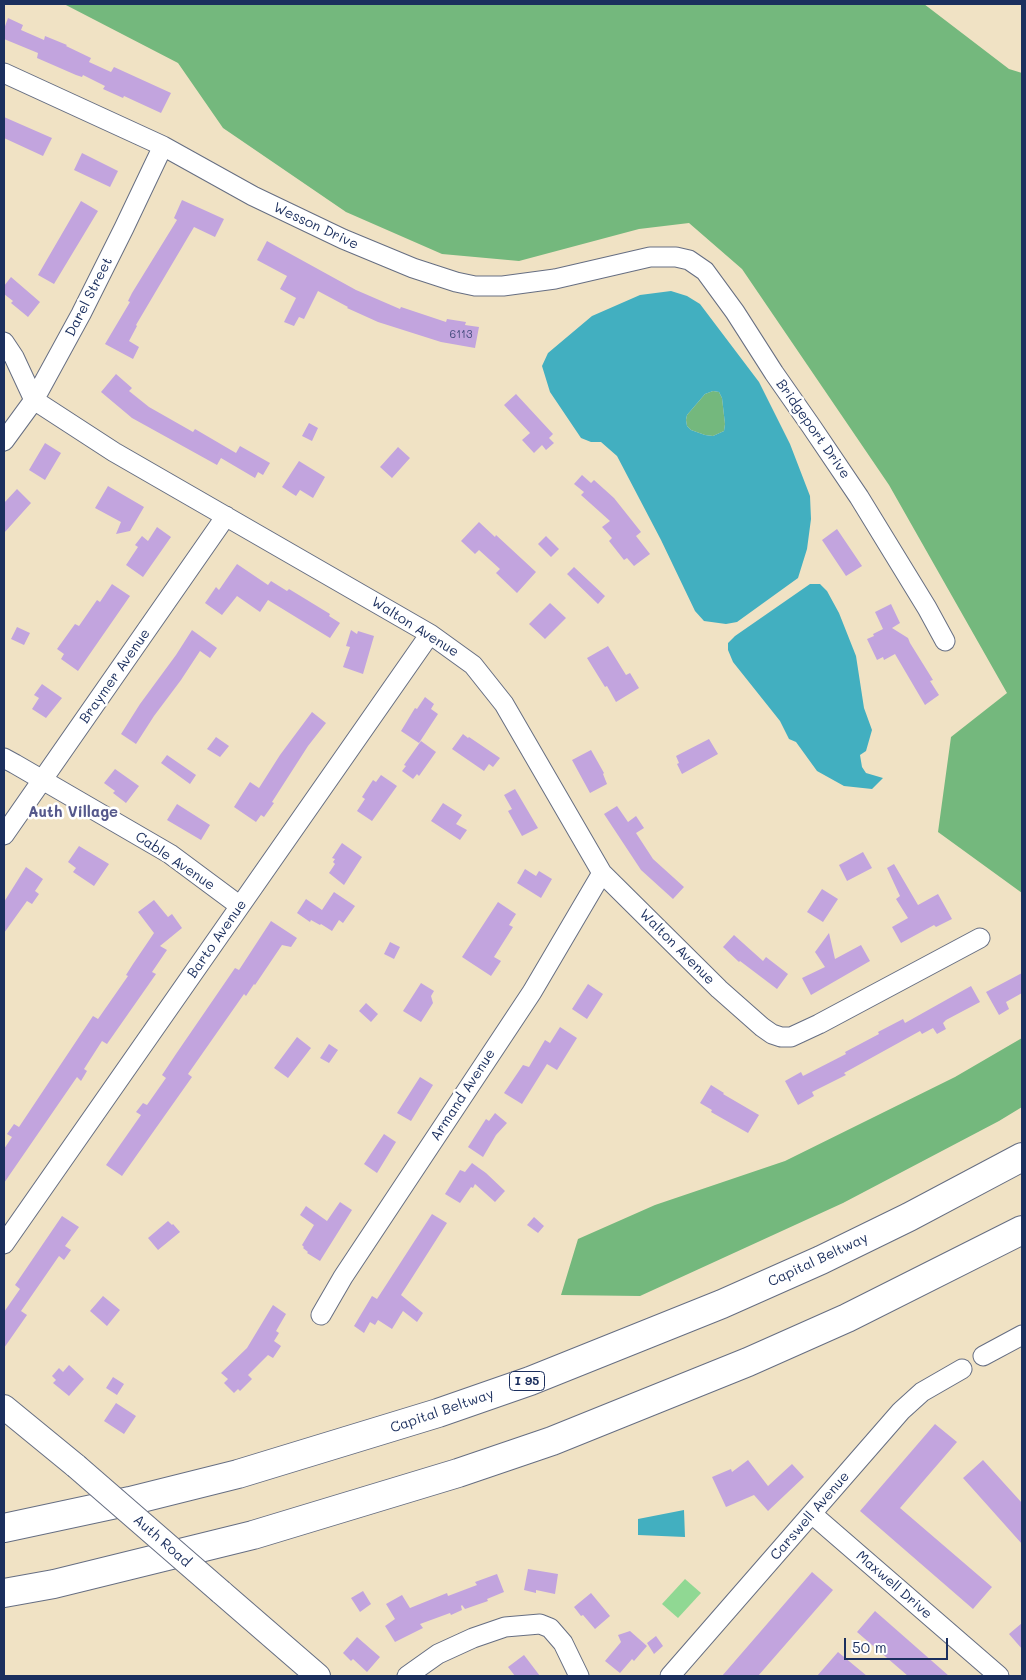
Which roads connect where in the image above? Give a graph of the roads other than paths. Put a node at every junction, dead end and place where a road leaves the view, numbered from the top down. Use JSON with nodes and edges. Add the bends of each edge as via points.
{"nodes":[{"id":1,"x":4,"y":72,"type":"edge"},
{"id":2,"x":162,"y":146,"type":"junction"},
{"id":3,"x":650,"y":257,"type":"joint"},
{"id":4,"x":4,"y":342,"type":"edge"},
{"id":5,"x":34,"y":400,"type":"junction"},
{"id":6,"x":4,"y":441,"type":"edge"},
{"id":7,"x":226,"y":516,"type":"junction"},
{"id":8,"x":430,"y":634,"type":"junction"},
{"id":9,"x":945,"y":641,"type":"dead end"},
{"id":10,"x":4,"y":758,"type":"edge"},
{"id":11,"x":42,"y":780,"type":"junction"},
{"id":12,"x":4,"y":835,"type":"edge"},
{"id":13,"x":602,"y":873,"type":"junction"},
{"id":14,"x":240,"y":906,"type":"junction"},
{"id":15,"x":980,"y":938,"type":"dead end"},
{"id":16,"x":1022,"y":1157,"type":"edge"},
{"id":17,"x":1022,"y":1230,"type":"edge"},
{"id":18,"x":4,"y":1244,"type":"edge"},
{"id":19,"x":321,"y":1315,"type":"dead end"},
{"id":20,"x":1022,"y":1335,"type":"edge"},
{"id":21,"x":983,"y":1356,"type":"dead end"},
{"id":22,"x":962,"y":1369,"type":"dead end"},
{"id":23,"x":4,"y":1407,"type":"edge"},
{"id":24,"x":812,"y":1514,"type":"junction"},
{"id":25,"x":4,"y":1528,"type":"edge"},
{"id":26,"x":4,"y":1593,"type":"edge"},
{"id":27,"x":312,"y":1674,"type":"edge"},
{"id":28,"x":407,"y":1676,"type":"edge"},
{"id":29,"x":579,"y":1676,"type":"edge"},
{"id":30,"x":670,"y":1676,"type":"edge"},
{"id":31,"x":999,"y":1676,"type":"edge"}],
"edges":[{"from":1,"to":2,"type":"street","name":"Wesson Drive"},
{"from":2,"to":3,"type":"street","name":"Wesson Drive","via":[[343,240],[456,282],[475,286],[512,285],[555,279]]},
{"from":2,"to":5,"type":"street","name":"Darel Street","via":[[124,228]]},
{"from":3,"to":9,"type":"street","name":"Bridgeport Drive","via":[[689,260],[705,271],[860,497]]},
{"from":4,"to":5,"type":"street"},
{"from":5,"to":6,"type":"street","name":"Darel Street"},
{"from":5,"to":7,"type":"street","name":"Walton Avenue","via":[[114,452]]},
{"from":7,"to":8,"type":"street","name":"Walton Avenue"},
{"from":7,"to":11,"type":"street","name":"Braymer Avenue"},
{"from":8,"to":13,"type":"street","name":"Walton Avenue","via":[[474,665],[504,704]]},
{"from":8,"to":14,"type":"street","name":"Barto Avenue"},
{"from":10,"to":11,"type":"street","name":"Cable Avenue"},
{"from":11,"to":12,"type":"street","name":"Braymer Avenue"},
{"from":11,"to":14,"type":"street","name":"Cable Avenue","via":[[170,854]]},
{"from":13,"to":15,"type":"street","name":"Walton Avenue","via":[[719,989],[772,1034],[791,1037],[820,1024]]},
{"from":13,"to":19,"type":"street","name":"Armand Avenue","via":[[532,992],[342,1277]]},
{"from":14,"to":18,"type":"street","name":"Barto Avenue"},
{"from":16,"to":25,"type":"highway","name":"Capital Beltway","number":"I 95","via":[[909,1217],[794,1272],[530,1381],[438,1413],[238,1474]]},
{"from":17,"to":26,"type":"highway","via":[[847,1318],[748,1362],[552,1441],[253,1535],[54,1584]]},
{"from":20,"to":21,"type":"street"},
{"from":22,"to":24,"type":"street","name":"Carswell Avenue","via":[[915,1397]]},
{"from":23,"to":27,"type":"main road","name":"Auth Road","bridge":true,"via":[[76,1466]]},
{"from":24,"to":30,"type":"street","name":"Carswell Avenue"},
{"from":24,"to":31,"type":"street","name":"Maxwell Drive"},
{"from":28,"to":29,"type":"street","via":[[438,1654],[473,1638],[504,1627],[531,1624],[550,1628],[563,1643]]}]}
